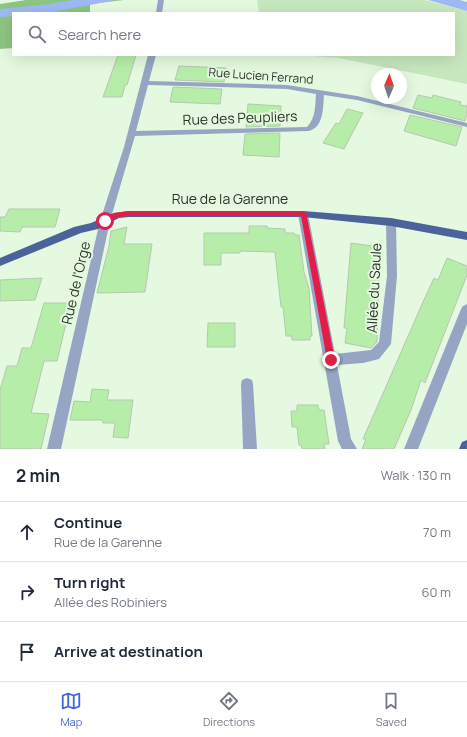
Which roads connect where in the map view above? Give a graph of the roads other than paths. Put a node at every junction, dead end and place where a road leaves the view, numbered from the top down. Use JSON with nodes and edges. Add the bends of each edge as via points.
{"nodes":[{"id":1,"x":161,"y":0,"type":"edge"},
{"id":2,"x":158,"y":12,"type":"edge"},
{"id":3,"x":152,"y":56,"type":"edge"},
{"id":4,"x":146,"y":83,"type":"junction"},
{"id":5,"x":320,"y":92,"type":"junction"},
{"id":6,"x":467,"y":125,"type":"edge"},
{"id":7,"x":131,"y":134,"type":"junction"},
{"id":8,"x":304,"y":214,"type":"junction"},
{"id":9,"x":105,"y":221,"type":"junction"},
{"id":10,"x":391,"y":222,"type":"junction"},
{"id":11,"x":467,"y":236,"type":"edge"},
{"id":12,"x":0,"y":262,"type":"edge"},
{"id":13,"x":467,"y":309,"type":"edge"},
{"id":14,"x":464,"y":323,"type":"edge"},
{"id":15,"x":331,"y":360,"type":"junction"},
{"id":16,"x":247,"y":384,"type":"dead end"},
{"id":17,"x":54,"y":449,"type":"edge"},
{"id":18,"x":250,"y":449,"type":"edge"},
{"id":19,"x":350,"y":449,"type":"edge"},
{"id":20,"x":411,"y":449,"type":"edge"}],
"edges":[{"from":1,"to":2,"type":"street"},
{"from":3,"to":4,"type":"street","name":"Rue de l'Orge"},
{"from":4,"to":5,"type":"street","name":"Rue Lucien Ferrand","via":[[287,88]]},
{"from":4,"to":7,"type":"street","name":"Rue de l'Orge"},
{"from":5,"to":6,"type":"street","name":"Rue Lucien Ferrand","via":[[357,98]]},
{"from":5,"to":7,"type":"street","name":"Rue des Peupliers","via":[[317,120],[309,129]]},
{"from":7,"to":9,"type":"street","name":"Rue de l'Orge"},
{"from":8,"to":9,"type":"main road","name":"Rue de la Garenne","via":[[129,214],[117,215]]},
{"from":8,"to":10,"type":"main road","name":"Rue de la Garenne"},
{"from":8,"to":15,"type":"street"},
{"from":9,"to":12,"type":"main road","name":"Rue de la Garenne"},
{"from":9,"to":17,"type":"street","name":"Rue de l'Orge"},
{"from":10,"to":11,"type":"main road","name":"Rue de la Garenne"},
{"from":10,"to":15,"type":"street","name":"Allée du Saule","via":[[392,276],[385,344],[375,355]]},
{"from":13,"to":14,"type":"street"},
{"from":14,"to":20,"type":"street"},
{"from":15,"to":19,"type":"street","via":[[345,441]]},
{"from":16,"to":18,"type":"street"}]}
